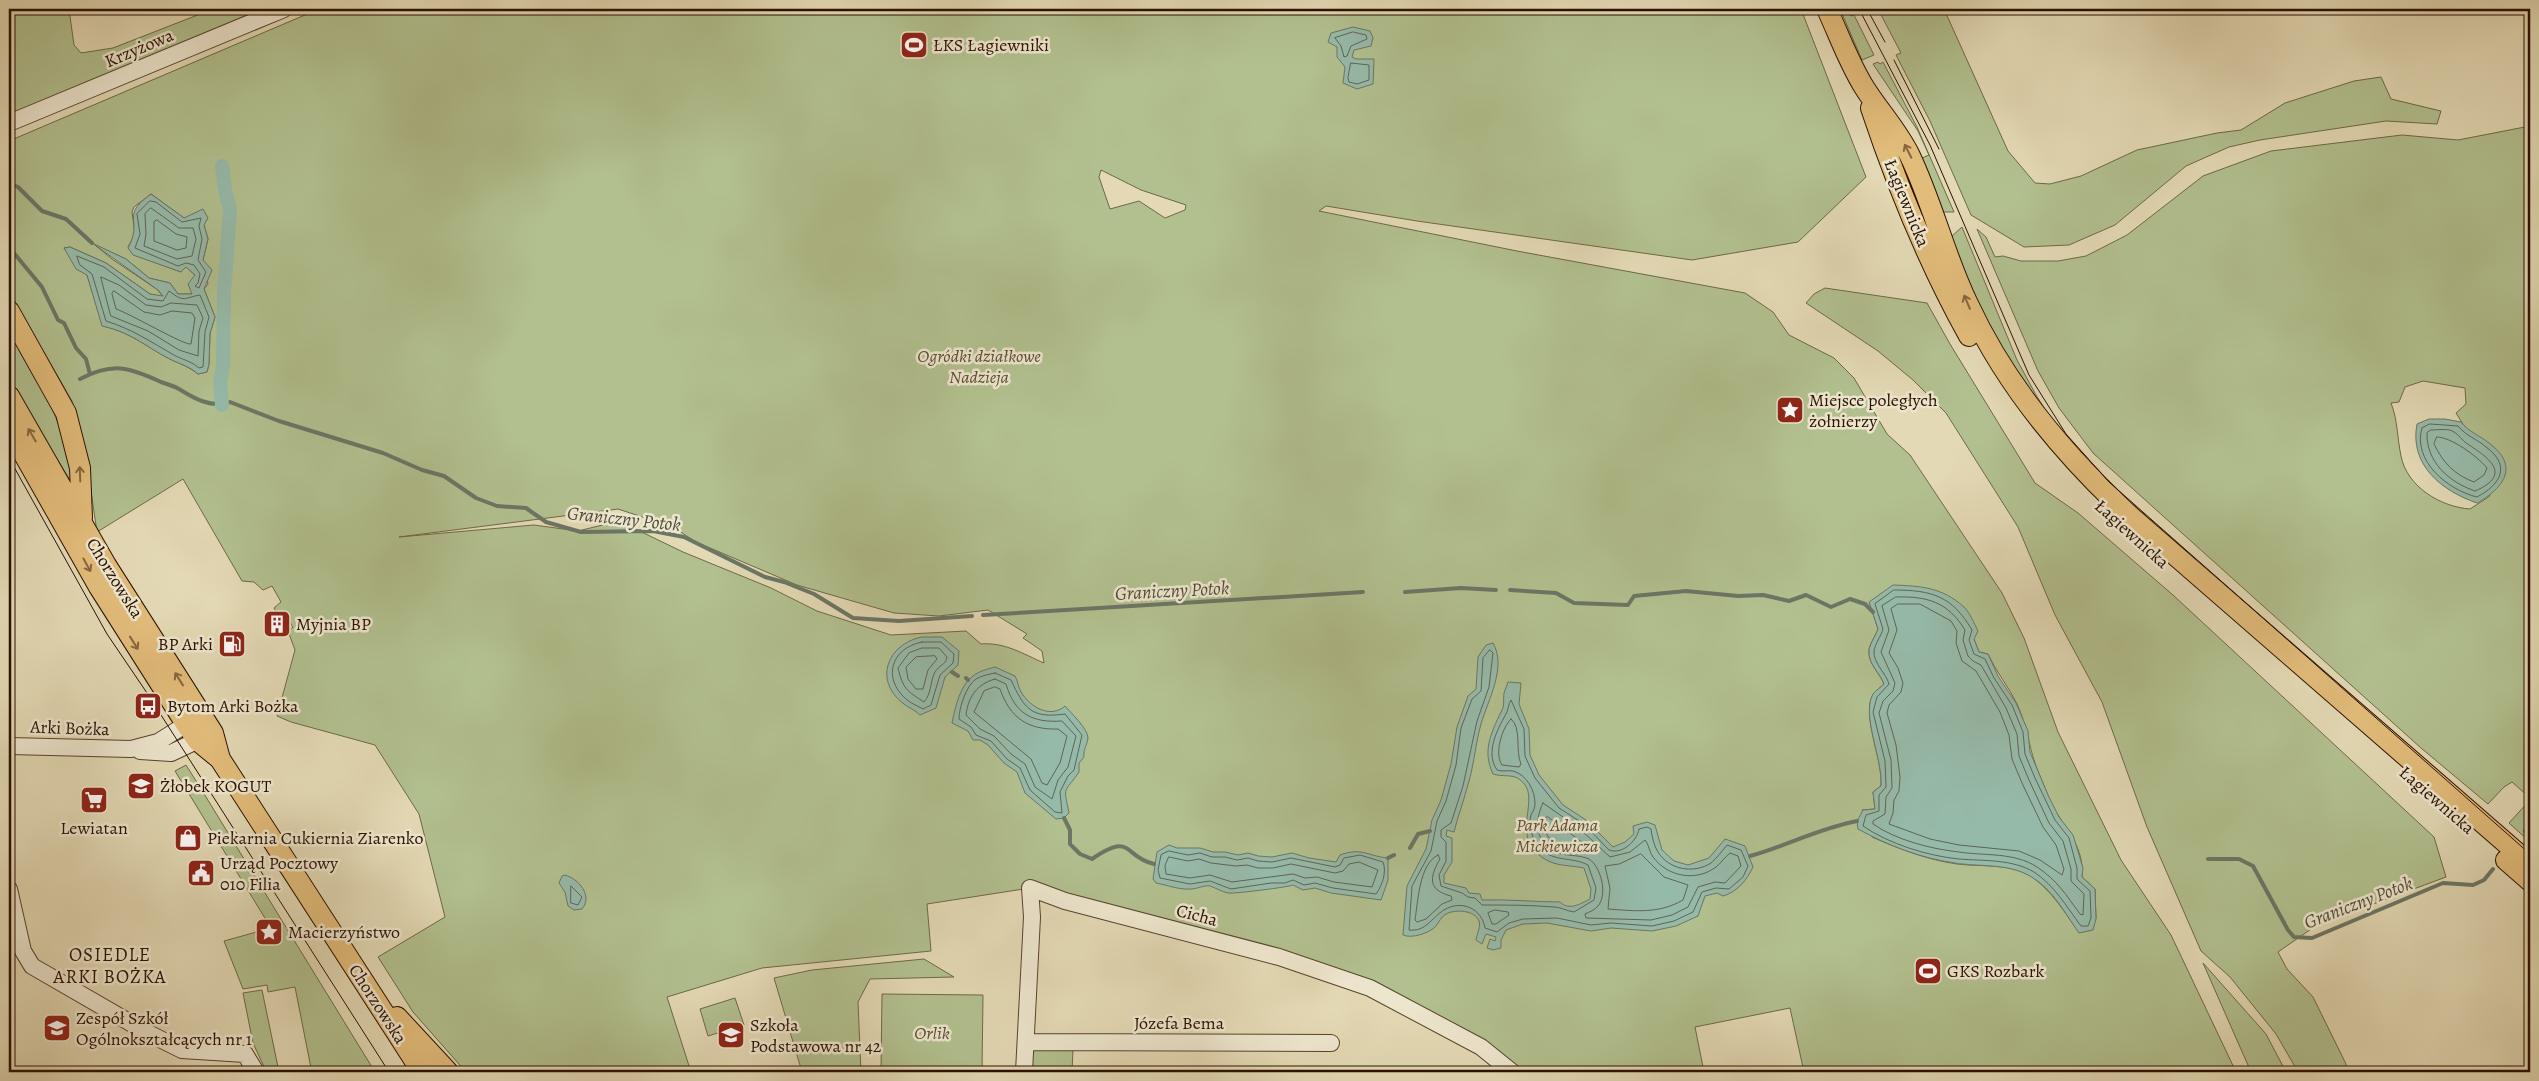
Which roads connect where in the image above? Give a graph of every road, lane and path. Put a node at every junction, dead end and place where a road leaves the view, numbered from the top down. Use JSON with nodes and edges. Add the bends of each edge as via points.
{"nodes":[{"id":1,"x":284,"y":9,"type":"edge"},
{"id":2,"x":1827,"y":9,"type":"edge"},
{"id":3,"x":1864,"y":87,"type":"junction"},
{"id":4,"x":9,"y":123,"type":"edge"},
{"id":5,"x":9,"y":311,"type":"edge"},
{"id":6,"x":9,"y":396,"type":"edge"},
{"id":7,"x":9,"y":428,"type":"edge"},
{"id":8,"x":82,"y":523,"type":"junction"},
{"id":9,"x":194,"y":720,"type":"junction"},
{"id":10,"x":206,"y":737,"type":"junction"},
{"id":11,"x":9,"y":746,"type":"edge"},
{"id":12,"x":131,"y":749,"type":"junction"},
{"id":13,"x":2530,"y":864,"type":"edge"},
{"id":14,"x":2530,"y":881,"type":"edge"},
{"id":15,"x":9,"y":889,"type":"edge"},
{"id":16,"x":368,"y":987,"type":"junction"},
{"id":17,"x":1026,"y":1042,"type":"junction"},
{"id":18,"x":1331,"y":1043,"type":"dead end"},
{"id":19,"x":256,"y":1072,"type":"edge"},
{"id":20,"x":422,"y":1072,"type":"edge"},
{"id":21,"x":448,"y":1072,"type":"edge"},
{"id":22,"x":1024,"y":1072,"type":"edge"},
{"id":23,"x":1512,"y":1072,"type":"edge"}],
"edges":[{"from":1,"to":4,"type":"street","name":"Krzyżowa"},
{"from":2,"to":3,"type":"main road","name":"Łagiewnicka"},
{"from":13,"to":3,"type":"main road","name":"Łagiewnicka","one_way":true,"via":[[2130,516],[2054,438],[2012,382],[1986,339],[1967,303],[1905,145]]},
{"from":3,"to":14,"type":"main road","name":"Łagiewnicka","via":[[1900,187],[1955,310],[2001,388],[2060,464],[2120,525]]},
{"from":8,"to":5,"type":"main road","one_way":true,"via":[[80,468],[66,413]]},
{"from":8,"to":6,"type":"main road","name":"Chorzowska","one_way":true},
{"from":7,"to":9,"type":"main road","name":"Chorzowska","one_way":true,"via":[[100,587]]},
{"from":9,"to":8,"type":"main road","name":"Chorzowska","one_way":true},
{"from":9,"to":10,"type":"main road","name":"Chorzowska"},
{"from":9,"to":12,"type":"street","name":"Arki Bożka","via":[[158,742]]},
{"from":10,"to":12,"type":"street","name":"Arki Bożka","via":[[171,753]]},
{"from":10,"to":16,"type":"main road","name":"Chorzowska"},
{"from":11,"to":12,"type":"street","name":"Arki Bożka"},
{"from":15,"to":19,"type":"street","via":[[23,951],[32,966],[182,1050],[245,1054]]},
{"from":16,"to":20,"type":"main road","name":"Chorzowska"},
{"from":16,"to":21,"type":"main road"},
{"from":17,"to":18,"type":"street","name":"Józefa Bema"},
{"from":17,"to":22,"type":"street","name":"Cicha"},
{"from":17,"to":23,"type":"street","name":"Cicha","via":[[1032,917],[1030,888],[1065,901],[1279,957],[1370,988],[1481,1047]]}]}
